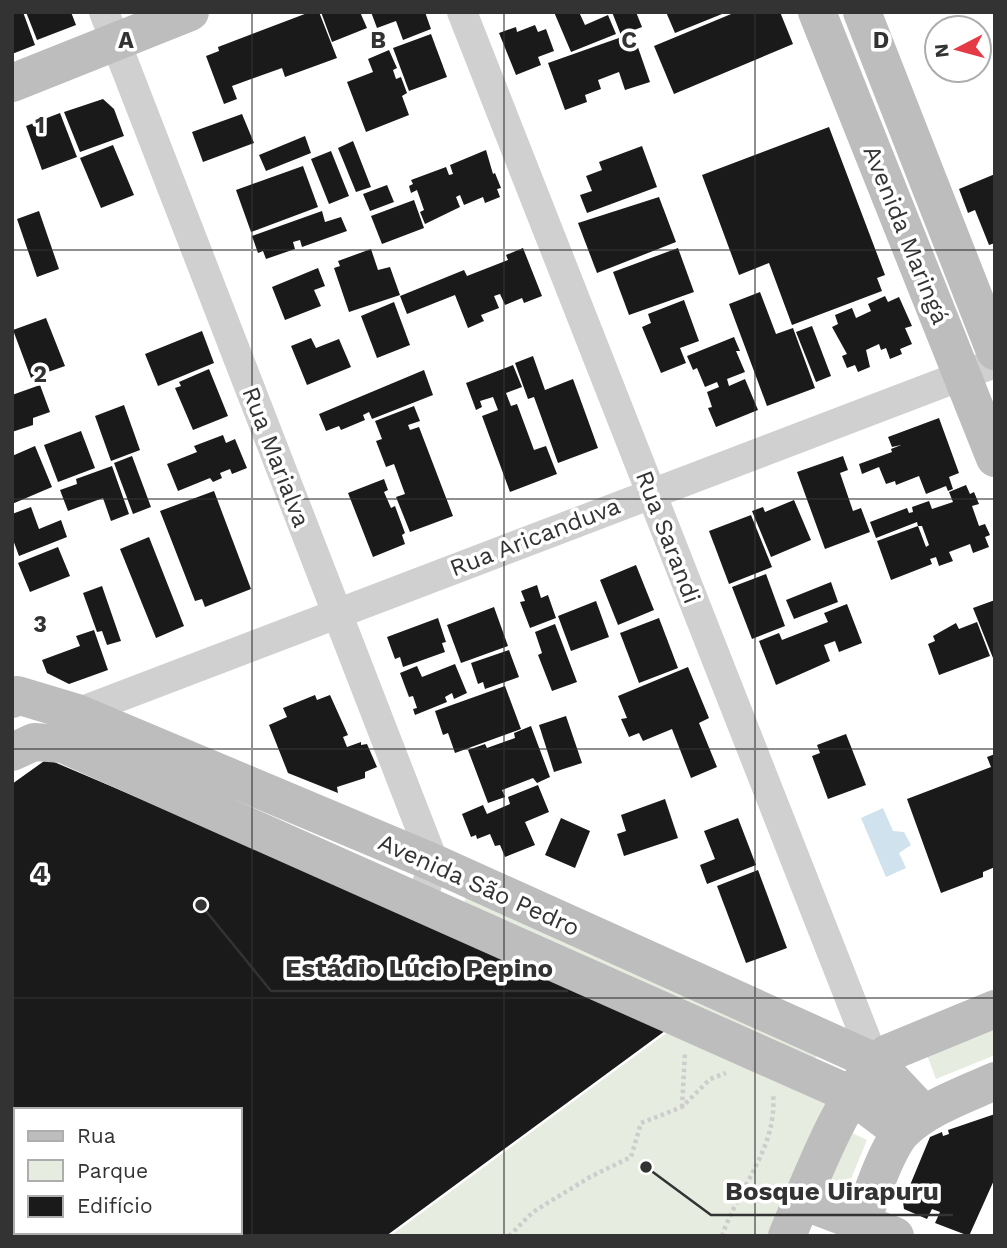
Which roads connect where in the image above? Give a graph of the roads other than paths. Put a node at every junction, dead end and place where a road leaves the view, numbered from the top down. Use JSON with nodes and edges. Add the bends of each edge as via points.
{"nodes":[{"id":1,"x":190,"y":12,"type":"edge"},
{"id":2,"x":462,"y":12,"type":"edge"},
{"id":3,"x":817,"y":12,"type":"edge"},
{"id":4,"x":862,"y":12,"type":"edge"},
{"id":5,"x":110,"y":27,"type":"edge"},
{"id":6,"x":12,"y":83,"type":"edge"},
{"id":7,"x":995,"y":351,"type":"edge"},
{"id":8,"x":978,"y":369,"type":"edge"},
{"id":9,"x":995,"y":458,"type":"edge"},
{"id":10,"x":651,"y":493,"type":"junction"},
{"id":11,"x":337,"y":614,"type":"junction"},
{"id":12,"x":14,"y":692,"type":"edge"},
{"id":13,"x":46,"y":738,"type":"edge"},
{"id":14,"x":112,"y":748,"type":"junction"},
{"id":15,"x":433,"y":863,"type":"junction"},
{"id":16,"x":421,"y":902,"type":"junction"},
{"id":17,"x":995,"y":1009,"type":"edge"},
{"id":18,"x":874,"y":1062,"type":"junction"},
{"id":19,"x":995,"y":1081,"type":"edge"},
{"id":20,"x":852,"y":1095,"type":"junction"},
{"id":21,"x":913,"y":1123,"type":"junction"},
{"id":22,"x":803,"y":1201,"type":"junction"},
{"id":23,"x":871,"y":1231,"type":"edge"},
{"id":24,"x":787,"y":1236,"type":"edge"}],
"edges":[{"from":1,"to":5,"type":"street"},
{"from":2,"to":10,"type":"street","name":"Rua Sarandi"},
{"from":3,"to":8,"type":"street","name":"Avenida Maringá"},
{"from":4,"to":7,"type":"street","name":"Avenida Maringá"},
{"from":5,"to":6,"type":"street"},
{"from":5,"to":11,"type":"street","name":"Rua Marialva"},
{"from":8,"to":9,"type":"street","name":"Avenida Maringá"},
{"from":8,"to":10,"type":"street","name":"Rua Aricanduva"},
{"from":10,"to":11,"type":"street","name":"Rua Aricanduva"},
{"from":10,"to":18,"type":"street","name":"Rua Sarandi"},
{"from":11,"to":13,"type":"street","name":"Rua Aricanduva"},
{"from":11,"to":15,"type":"street","name":"Rua Marialva"},
{"from":12,"to":13,"type":"street","name":"Avenida São Pedro"},
{"from":13,"to":14,"type":"street","name":"Avenida São Pedro"},
{"from":14,"to":15,"type":"street","name":"Avenida São Pedro"},
{"from":14,"to":16,"type":"street","name":"Avenida São Pedro"},
{"from":15,"to":16,"type":"street"},
{"from":15,"to":18,"type":"street","name":"Avenida São Pedro"},
{"from":16,"to":20,"type":"street","name":"Avenida São Pedro"},
{"from":17,"to":18,"type":"street"},
{"from":18,"to":20,"type":"street"},
{"from":18,"to":21,"type":"street","name":"Avenida São Pedro"},
{"from":19,"to":21,"type":"street"},
{"from":20,"to":21,"type":"street","name":"Avenida São Pedro"},
{"from":20,"to":22,"type":"street"},
{"from":21,"to":23,"type":"street"},
{"from":22,"to":23,"type":"street"},
{"from":22,"to":24,"type":"street"}]}
